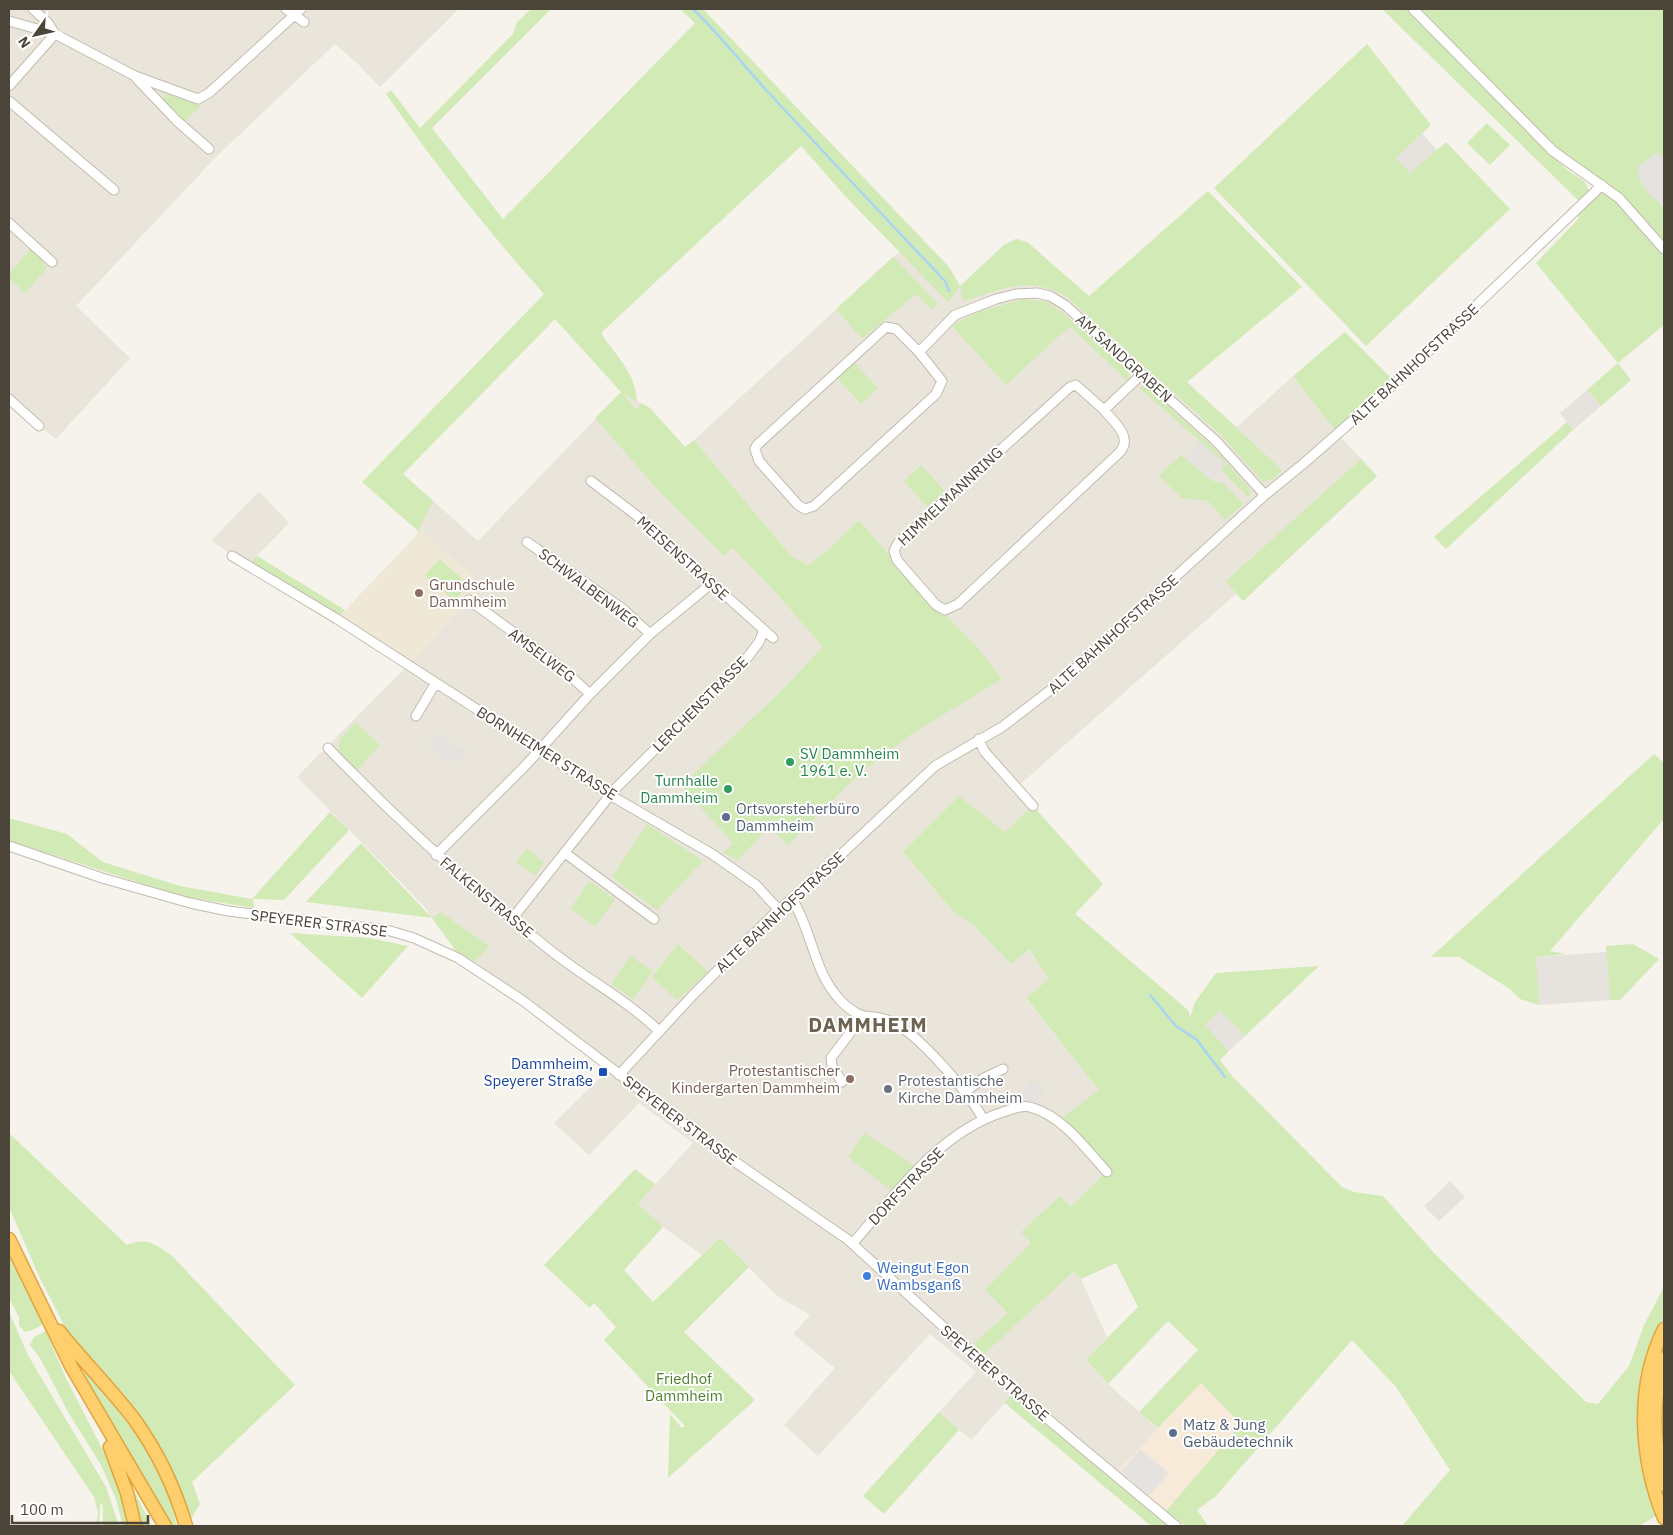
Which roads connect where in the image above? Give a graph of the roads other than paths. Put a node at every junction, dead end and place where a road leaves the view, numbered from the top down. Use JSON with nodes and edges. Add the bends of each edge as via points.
{"nodes":[{"id":1,"x":33,"y":9,"type":"edge"},
{"id":2,"x":286,"y":9,"type":"edge"},
{"id":3,"x":1413,"y":9,"type":"edge"},
{"id":4,"x":298,"y":12,"type":"edge"},
{"id":5,"x":9,"y":22,"type":"edge"},
{"id":6,"x":304,"y":22,"type":"dead end"},
{"id":7,"x":55,"y":34,"type":"junction"},
{"id":8,"x":134,"y":76,"type":"junction"},
{"id":9,"x":9,"y":86,"type":"edge"},
{"id":10,"x":9,"y":101,"type":"edge"},
{"id":11,"x":210,"y":149,"type":"dead end"},
{"id":12,"x":1602,"y":185,"type":"junction"},
{"id":13,"x":114,"y":190,"type":"dead end"},
{"id":14,"x":9,"y":223,"type":"edge"},
{"id":15,"x":1664,"y":249,"type":"edge"},
{"id":16,"x":52,"y":262,"type":"dead end"},
{"id":17,"x":919,"y":352,"type":"junction"},
{"id":18,"x":1142,"y":374,"type":"junction"},
{"id":19,"x":9,"y":399,"type":"edge"},
{"id":20,"x":1104,"y":410,"type":"junction"},
{"id":21,"x":39,"y":426,"type":"dead end"},
{"id":22,"x":591,"y":481,"type":"dead end"},
{"id":23,"x":1265,"y":494,"type":"junction"},
{"id":24,"x":527,"y":542,"type":"dead end"},
{"id":25,"x":232,"y":556,"type":"dead end"},
{"id":26,"x":712,"y":583,"type":"junction"},
{"id":27,"x":469,"y":600,"type":"dead end"},
{"id":28,"x":764,"y":630,"type":"junction"},
{"id":29,"x":650,"y":634,"type":"junction"},
{"id":30,"x":773,"y":638,"type":"dead end"},
{"id":31,"x":435,"y":684,"type":"junction"},
{"id":32,"x":590,"y":694,"type":"junction"},
{"id":33,"x":416,"y":716,"type":"dead end"},
{"id":34,"x":979,"y":739,"type":"junction"},
{"id":35,"x":328,"y":748,"type":"dead end"},
{"id":36,"x":540,"y":750,"type":"junction"},
{"id":37,"x":610,"y":794,"type":"junction"},
{"id":38,"x":1033,"y":806,"type":"dead end"},
{"id":39,"x":9,"y":846,"type":"edge"},
{"id":40,"x":565,"y":853,"type":"junction"},
{"id":41,"x":436,"y":855,"type":"junction"},
{"id":42,"x":792,"y":899,"type":"junction"},
{"id":43,"x":779,"y":910,"type":"junction"},
{"id":44,"x":512,"y":919,"type":"junction"},
{"id":45,"x":654,"y":919,"type":"dead end"},
{"id":46,"x":862,"y":1017,"type":"junction"},
{"id":47,"x":659,"y":1031,"type":"junction"},
{"id":48,"x":1002,"y":1069,"type":"dead end"},
{"id":49,"x":619,"y":1075,"type":"junction"},
{"id":50,"x":842,"y":1082,"type":"dead end"},
{"id":51,"x":965,"y":1092,"type":"junction"},
{"id":52,"x":983,"y":1119,"type":"junction"},
{"id":53,"x":1107,"y":1172,"type":"dead end"},
{"id":54,"x":9,"y":1239,"type":"edge"},
{"id":55,"x":853,"y":1243,"type":"junction"},
{"id":56,"x":37,"y":1299,"type":"junction"},
{"id":57,"x":1664,"y":1329,"type":"edge"},
{"id":58,"x":1664,"y":1358,"type":"edge"},
{"id":59,"x":98,"y":1415,"type":"junction"},
{"id":60,"x":1664,"y":1484,"type":"edge"},
{"id":61,"x":1664,"y":1518,"type":"edge"},
{"id":62,"x":135,"y":1526,"type":"edge"},
{"id":63,"x":164,"y":1526,"type":"edge"},
{"id":64,"x":186,"y":1526,"type":"edge"},
{"id":65,"x":1176,"y":1526,"type":"edge"}],
"edges":[{"from":1,"to":7,"type":"street"},
{"from":2,"to":4,"type":"street"},
{"from":3,"to":12,"type":"street","via":[[1554,151]]},
{"from":4,"to":6,"type":"street"},
{"from":4,"to":8,"type":"street","via":[[204,97],[188,97]]},
{"from":5,"to":7,"type":"street"},
{"from":7,"to":8,"type":"street"},
{"from":7,"to":9,"type":"street"},
{"from":8,"to":11,"type":"street","via":[[177,121]]},
{"from":10,"to":13,"type":"street"},
{"from":12,"to":15,"type":"street","via":[[1619,198]]},
{"from":12,"to":23,"type":"street","name":"ALTE BAHNHOFSTRASSE","via":[[1392,386]]},
{"from":14,"to":16,"type":"street"},
{"from":17,"to":17,"type":"street","via":[[942,382],[936,394],[814,506],[806,509],[798,505],[759,461],[756,445],[886,327],[896,329]]},
{"from":17,"to":18,"type":"street","name":"AM SANDGRABEN","via":[[955,315],[1006,296],[1032,293],[1050,296],[1065,305]]},
{"from":18,"to":20,"type":"street"},
{"from":18,"to":23,"type":"street","name":"AM SANDGRABEN","via":[[1216,441]]},
{"from":19,"to":21,"type":"street"},
{"from":20,"to":20,"type":"street","name":"HIMMELMANNRING","via":[[1124,435],[1123,448],[958,604],[945,610],[936,605],[896,560],[894,551],[898,543],[1070,387],[1076,385],[1081,388]]},
{"from":22,"to":26,"type":"street","name":"MEISENSTRASSE","via":[[636,515]]},
{"from":23,"to":34,"type":"street","name":"ALTE BAHNHOFSTRASSE","via":[[1057,685],[1015,718]]},
{"from":24,"to":29,"type":"street","name":"SCHWALBENWEG"},
{"from":25,"to":31,"type":"street","name":"BORNHEIMER STRASSE","via":[[337,619]]},
{"from":26,"to":28,"type":"street","name":"MEISENSTRASSE"},
{"from":26,"to":29,"type":"street"},
{"from":27,"to":32,"type":"street","name":"AMSELWEG","via":[[563,669]]},
{"from":28,"to":30,"type":"street","name":"MEISENSTRASSE"},
{"from":28,"to":37,"type":"street","name":"LERCHENSTRASSE","via":[[747,658]]},
{"from":29,"to":32,"type":"street"},
{"from":31,"to":33,"type":"street"},
{"from":31,"to":36,"type":"street","name":"BORNHEIMER STRASSE"},
{"from":32,"to":36,"type":"street"},
{"from":34,"to":38,"type":"street","via":[[984,751]]},
{"from":34,"to":42,"type":"street","name":"ALTE BAHNHOFSTRASSE","via":[[935,766]]},
{"from":35,"to":41,"type":"street","name":"FALKENSTRASSE"},
{"from":36,"to":37,"type":"street","name":"BORNHEIMER STRASSE"},
{"from":36,"to":41,"type":"street"},
{"from":37,"to":40,"type":"street","name":"LERCHENSTRASSE"},
{"from":37,"to":43,"type":"street","name":"BORNHEIMER STRASSE","via":[[746,877]]},
{"from":39,"to":49,"type":"street","name":"SPEYERER STRASSE","via":[[102,878],[190,903],[228,911],[369,927],[414,938],[458,958],[522,1000]]},
{"from":40,"to":44,"type":"street","name":"LERCHENSTRASSE"},
{"from":40,"to":45,"type":"street"},
{"from":41,"to":44,"type":"street","name":"FALKENSTRASSE"},
{"from":42,"to":43,"type":"street","name":"ALTE BAHNHOFSTRASSE"},
{"from":42,"to":46,"type":"street","via":[[824,980],[842,1002]]},
{"from":43,"to":47,"type":"street","name":"ALTE BAHNHOFSTRASSE"},
{"from":44,"to":47,"type":"street","name":"FALKENSTRASSE"},
{"from":46,"to":50,"type":"street","via":[[831,1058]]},
{"from":46,"to":51,"type":"street","via":[[891,1021],[905,1030]]},
{"from":47,"to":49,"type":"street","name":"ALTE BAHNHOFSTRASSE"},
{"from":48,"to":51,"type":"street"},
{"from":49,"to":55,"type":"street","name":"SPEYERER STRASSE","via":[[728,1157]]},
{"from":51,"to":52,"type":"street"},
{"from":52,"to":53,"type":"street","name":"DORFSTRASSE","via":[[1024,1107],[1044,1112],[1063,1126]]},
{"from":52,"to":55,"type":"street","name":"DORFSTRASSE","via":[[928,1160]]},
{"from":54,"to":56,"type":"highway"},
{"from":55,"to":65,"type":"street","name":"SPEYERER STRASSE","via":[[1014,1391]]},
{"from":56,"to":59,"type":"highway"},
{"from":56,"to":64,"type":"highway","via":[[70,1345],[134,1420],[162,1465]]},
{"from":57,"to":61,"type":"highway","via":[[1649,1376],[1644,1423],[1649,1472]]},
{"from":58,"to":60,"type":"highway","via":[[1655,1423]]},
{"from":59,"to":62,"type":"highway","via":[[121,1476]]},
{"from":59,"to":63,"type":"highway"}]}
